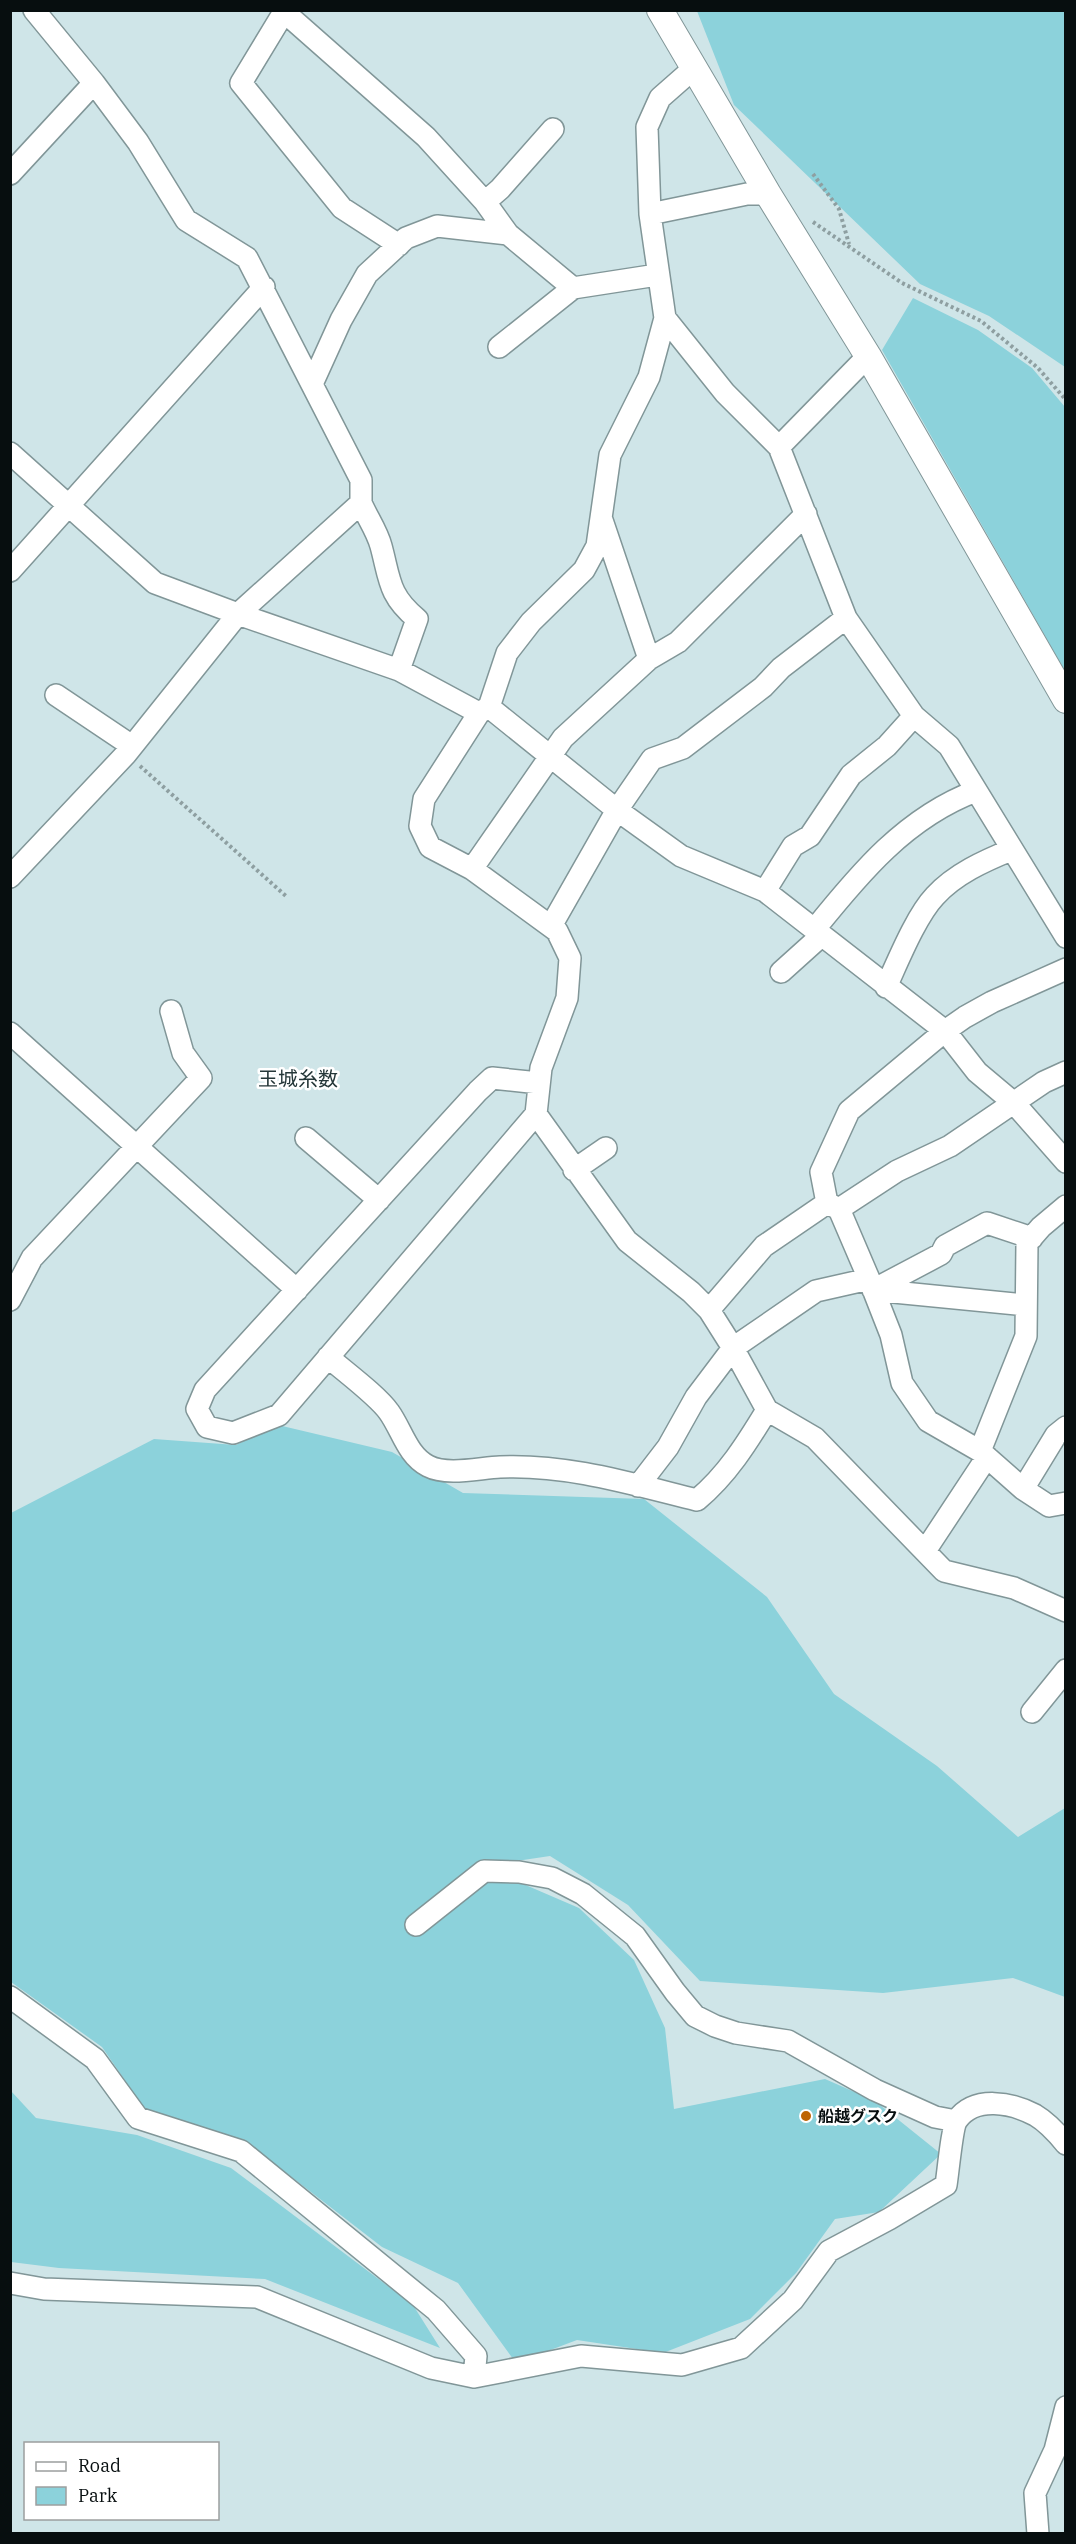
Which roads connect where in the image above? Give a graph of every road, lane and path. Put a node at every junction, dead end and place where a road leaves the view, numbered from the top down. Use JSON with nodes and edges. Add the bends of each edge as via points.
{"nodes":[{"id":1,"x":34,"y":10,"type":"edge"},
{"id":2,"x":660,"y":10,"type":"edge"},
{"id":3,"x":283,"y":11,"type":"edge"},
{"id":4,"x":693,"y":69,"type":"junction"},
{"id":5,"x":94,"y":83,"type":"junction"},
{"id":6,"x":553,"y":129,"type":"dead end"},
{"id":7,"x":10,"y":174,"type":"edge"},
{"id":8,"x":813,"y":174,"type":"dead end"},
{"id":9,"x":768,"y":194,"type":"junction"},
{"id":10,"x":484,"y":202,"type":"junction"},
{"id":11,"x":650,"y":214,"type":"junction"},
{"id":12,"x":808,"y":219,"type":"dead end"},
{"id":13,"x":508,"y":234,"type":"junction"},
{"id":14,"x":399,"y":245,"type":"junction"},
{"id":15,"x":849,"y":245,"type":"junction"},
{"id":16,"x":657,"y":275,"type":"junction"},
{"id":17,"x":264,"y":287,"type":"junction"},
{"id":18,"x":573,"y":288,"type":"junction"},
{"id":19,"x":665,"y":318,"type":"junction"},
{"id":20,"x":498,"y":347,"type":"dead end"},
{"id":21,"x":868,"y":356,"type":"junction"},
{"id":22,"x":312,"y":384,"type":"junction"},
{"id":23,"x":1065,"y":400,"type":"edge"},
{"id":24,"x":779,"y":447,"type":"junction"},
{"id":25,"x":10,"y":453,"type":"edge"},
{"id":26,"x":361,"y":503,"type":"junction"},
{"id":27,"x":70,"y":506,"type":"junction"},
{"id":28,"x":806,"y":514,"type":"junction"},
{"id":29,"x":602,"y":520,"type":"junction"},
{"id":30,"x":10,"y":571,"type":"edge"},
{"id":31,"x":238,"y":614,"type":"junction"},
{"id":32,"x":846,"y":618,"type":"junction"},
{"id":33,"x":649,"y":659,"type":"junction"},
{"id":34,"x":399,"y":670,"type":"junction"},
{"id":35,"x":56,"y":695,"type":"dead end"},
{"id":36,"x":1065,"y":700,"type":"edge"},
{"id":37,"x":484,"y":710,"type":"junction"},
{"id":38,"x":914,"y":716,"type":"junction"},
{"id":39,"x":129,"y":750,"type":"junction"},
{"id":40,"x":550,"y":755,"type":"junction"},
{"id":41,"x":976,"y":791,"type":"junction"},
{"id":42,"x":617,"y":810,"type":"junction"},
{"id":43,"x":1011,"y":850,"type":"junction"},
{"id":44,"x":472,"y":869,"type":"junction"},
{"id":45,"x":10,"y":877,"type":"edge"},
{"id":46,"x":765,"y":891,"type":"junction"},
{"id":47,"x":286,"y":896,"type":"dead end"},
{"id":48,"x":550,"y":927,"type":"junction"},
{"id":49,"x":818,"y":933,"type":"junction"},
{"id":50,"x":1065,"y":938,"type":"edge"},
{"id":51,"x":1065,"y":969,"type":"edge"},
{"id":52,"x":781,"y":972,"type":"dead end"},
{"id":53,"x":886,"y":987,"type":"junction"},
{"id":54,"x":171,"y":1011,"type":"dead end"},
{"id":55,"x":945,"y":1031,"type":"junction"},
{"id":56,"x":10,"y":1033,"type":"edge"},
{"id":57,"x":1065,"y":1072,"type":"edge"},
{"id":58,"x":539,"y":1083,"type":"junction"},
{"id":59,"x":1014,"y":1103,"type":"junction"},
{"id":60,"x":536,"y":1114,"type":"junction"},
{"id":61,"x":306,"y":1138,"type":"dead end"},
{"id":62,"x":135,"y":1146,"type":"junction"},
{"id":63,"x":606,"y":1148,"type":"dead end"},
{"id":64,"x":1065,"y":1162,"type":"edge"},
{"id":65,"x":574,"y":1170,"type":"junction"},
{"id":66,"x":379,"y":1200,"type":"junction"},
{"id":67,"x":833,"y":1206,"type":"junction"},
{"id":68,"x":1065,"y":1206,"type":"edge"},
{"id":69,"x":1032,"y":1238,"type":"junction"},
{"id":70,"x":871,"y":1284,"type":"junction"},
{"id":71,"x":297,"y":1290,"type":"junction"},
{"id":72,"x":10,"y":1300,"type":"edge"},
{"id":73,"x":1026,"y":1305,"type":"junction"},
{"id":74,"x":709,"y":1310,"type":"junction"},
{"id":75,"x":733,"y":1348,"type":"junction"},
{"id":76,"x":328,"y":1357,"type":"junction"},
{"id":77,"x":766,"y":1410,"type":"junction"},
{"id":78,"x":1065,"y":1427,"type":"edge"},
{"id":79,"x":983,"y":1454,"type":"junction"},
{"id":80,"x":638,"y":1486,"type":"junction"},
{"id":81,"x":1023,"y":1489,"type":"junction"},
{"id":82,"x":1065,"y":1503,"type":"edge"},
{"id":83,"x":925,"y":1551,"type":"junction"},
{"id":84,"x":1065,"y":1611,"type":"edge"},
{"id":85,"x":1065,"y":1670,"type":"edge"},
{"id":86,"x":1032,"y":1713,"type":"dead end"},
{"id":87,"x":416,"y":1925,"type":"dead end"},
{"id":88,"x":10,"y":1997,"type":"edge"},
{"id":89,"x":956,"y":2121,"type":"junction"},
{"id":90,"x":1065,"y":2144,"type":"edge"},
{"id":91,"x":10,"y":2283,"type":"edge"},
{"id":92,"x":474,"y":2377,"type":"junction"},
{"id":93,"x":1065,"y":2407,"type":"edge"},
{"id":94,"x":1038,"y":2534,"type":"edge"}],
"edges":[{"from":1,"to":5,"type":"street"},
{"from":2,"to":4,"type":"street"},
{"from":3,"to":10,"type":"street","via":[[426,137]]},
{"from":3,"to":14,"type":"street","via":[[241,82],[342,208]]},
{"from":4,"to":9,"type":"street"},
{"from":4,"to":11,"type":"street","via":[[660,98],[646,127]]},
{"from":5,"to":7,"type":"street"},
{"from":5,"to":17,"type":"street","via":[[138,142],[186,220],[248,258]]},
{"from":6,"to":10,"type":"street"},
{"from":8,"to":15,"type":"path","via":[[839,209]]},
{"from":9,"to":11,"type":"street","via":[[747,194]]},
{"from":9,"to":21,"type":"street"},
{"from":10,"to":13,"type":"street"},
{"from":11,"to":16,"type":"street"},
{"from":12,"to":15,"type":"path"},
{"from":13,"to":14,"type":"street","via":[[437,226],[406,238]]},
{"from":13,"to":18,"type":"street"},
{"from":14,"to":22,"type":"street","via":[[367,274]]},
{"from":15,"to":23,"type":"path","via":[[902,283],[981,321],[1038,368]]},
{"from":16,"to":18,"type":"street"},
{"from":16,"to":19,"type":"street"},
{"from":17,"to":22,"type":"street"},
{"from":17,"to":27,"type":"street"},
{"from":18,"to":20,"type":"street"},
{"from":19,"to":24,"type":"street","via":[[725,393]]},
{"from":19,"to":29,"type":"street","via":[[649,377],[610,455]]},
{"from":21,"to":24,"type":"street"},
{"from":21,"to":36,"type":"street"},
{"from":22,"to":26,"type":"street","via":[[361,480]]},
{"from":24,"to":28,"type":"street"},
{"from":25,"to":27,"type":"street"},
{"from":26,"to":31,"type":"street"},
{"from":26,"to":34,"type":"street","via":[[381,544],[386,575],[402,606],[417,620]]},
{"from":27,"to":30,"type":"street"},
{"from":27,"to":31,"type":"street","via":[[155,583]]},
{"from":28,"to":32,"type":"street"},
{"from":28,"to":33,"type":"street","via":[[678,642]]},
{"from":29,"to":33,"type":"street"},
{"from":29,"to":37,"type":"street","via":[[597,546],[584,570],[531,622],[507,653]]},
{"from":31,"to":34,"type":"street"},
{"from":31,"to":39,"type":"street"},
{"from":32,"to":38,"type":"street"},
{"from":32,"to":42,"type":"street","via":[[683,748],[652,759]]},
{"from":33,"to":40,"type":"street","via":[[563,738]]},
{"from":34,"to":37,"type":"street"},
{"from":35,"to":39,"type":"street"},
{"from":37,"to":40,"type":"street"},
{"from":37,"to":44,"type":"street","via":[[424,799],[420,826],[430,847]]},
{"from":38,"to":41,"type":"street","via":[[949,746]]},
{"from":38,"to":46,"type":"street","via":[[887,746],[851,775],[810,836],[793,846]]},
{"from":39,"to":45,"type":"street"},
{"from":39,"to":47,"type":"path"},
{"from":40,"to":42,"type":"street"},
{"from":40,"to":44,"type":"street"},
{"from":41,"to":43,"type":"street"},
{"from":41,"to":49,"type":"street","via":[[918,820],[859,874]]},
{"from":42,"to":46,"type":"street","via":[[681,856]]},
{"from":42,"to":48,"type":"street"},
{"from":43,"to":50,"type":"street"},
{"from":43,"to":53,"type":"street","via":[[978,863],[935,896]]},
{"from":44,"to":48,"type":"street"},
{"from":46,"to":49,"type":"street"},
{"from":48,"to":58,"type":"street","via":[[570,958],[567,998]]},
{"from":49,"to":52,"type":"street"},
{"from":49,"to":53,"type":"street"},
{"from":51,"to":55,"type":"street","via":[[992,1002]]},
{"from":53,"to":55,"type":"street"},
{"from":54,"to":62,"type":"street","via":[[183,1053],[201,1078]]},
{"from":55,"to":59,"type":"street","via":[[977,1072]]},
{"from":55,"to":67,"type":"street","via":[[849,1112],[821,1172]]},
{"from":56,"to":62,"type":"street"},
{"from":57,"to":59,"type":"street"},
{"from":58,"to":60,"type":"street"},
{"from":58,"to":66,"type":"street","via":[[492,1078]]},
{"from":59,"to":64,"type":"street"},
{"from":59,"to":67,"type":"street","via":[[950,1146]]},
{"from":60,"to":65,"type":"street"},
{"from":60,"to":76,"type":"street"},
{"from":61,"to":66,"type":"street"},
{"from":62,"to":71,"type":"street"},
{"from":62,"to":72,"type":"street","via":[[32,1258]]},
{"from":63,"to":65,"type":"street"},
{"from":65,"to":74,"type":"street","via":[[627,1241]]},
{"from":66,"to":71,"type":"street"},
{"from":67,"to":70,"type":"street"},
{"from":67,"to":74,"type":"street","via":[[764,1246]]},
{"from":68,"to":69,"type":"street"},
{"from":69,"to":70,"type":"street","via":[[987,1223],[945,1246],[941,1254]]},
{"from":69,"to":73,"type":"street","via":[[1028,1243]]},
{"from":70,"to":73,"type":"street"},
{"from":70,"to":75,"type":"street","via":[[816,1291]]},
{"from":70,"to":79,"type":"street","via":[[891,1335],[902,1383],[928,1421]]},
{"from":71,"to":76,"type":"street","via":[[205,1390],[197,1409],[207,1427],[233,1433],[279,1415]]},
{"from":73,"to":79,"type":"street","via":[[1026,1336]]},
{"from":74,"to":75,"type":"street"},
{"from":75,"to":77,"type":"street"},
{"from":75,"to":80,"type":"street"},
{"from":76,"to":80,"type":"street","via":[[388,1410],[412,1454],[429,1467],[450,1472],[525,1466],[582,1472]]},
{"from":77,"to":80,"type":"street","via":[[716,1484],[696,1500]]},
{"from":77,"to":83,"type":"street","via":[[814,1438]]},
{"from":78,"to":81,"type":"street"},
{"from":79,"to":81,"type":"street"},
{"from":79,"to":83,"type":"street"},
{"from":81,"to":82,"type":"street","via":[[1049,1506]]},
{"from":83,"to":84,"type":"street","via":[[944,1571],[1014,1588]]},
{"from":85,"to":86,"type":"street"},
{"from":87,"to":89,"type":"street","via":[[484,1871],[552,1878],[583,1894],[635,1936],[695,2016],[736,2033],[788,2041],[875,2090],[935,2117]]},
{"from":88,"to":92,"type":"street","via":[[95,2059],[138,2118],[241,2151],[436,2310],[476,2356]]},
{"from":89,"to":90,"type":"street","via":[[983,2103],[1010,2105],[1036,2116]]},
{"from":89,"to":92,"type":"street","via":[[946,2185],[829,2251],[793,2300],[741,2348],[682,2365],[581,2356]]},
{"from":91,"to":92,"type":"street","via":[[44,2289],[257,2297],[431,2368]]},
{"from":93,"to":94,"type":"street","via":[[1055,2450],[1035,2493]]}]}
